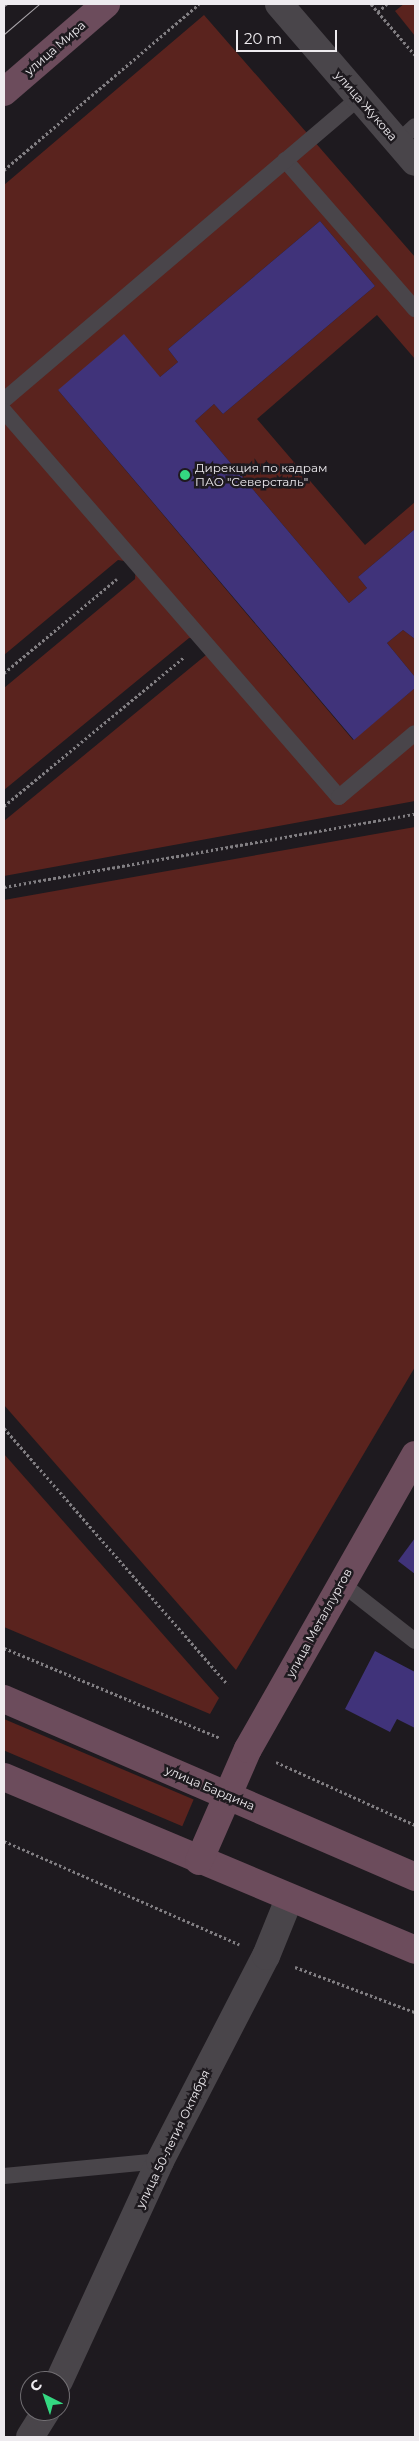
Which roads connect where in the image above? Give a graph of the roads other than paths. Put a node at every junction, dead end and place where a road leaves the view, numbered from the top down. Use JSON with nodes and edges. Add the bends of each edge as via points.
{"nodes":[{"id":1,"x":106,"y":4,"type":"edge"},
{"id":2,"x":279,"y":4,"type":"edge"},
{"id":3,"x":4,"y":92,"type":"edge"},
{"id":4,"x":359,"y":98,"type":"junction"},
{"id":5,"x":410,"y":143,"type":"edge"},
{"id":6,"x":285,"y":160,"type":"junction"},
{"id":7,"x":415,"y":309,"type":"edge"},
{"id":8,"x":4,"y":400,"type":"edge"},
{"id":9,"x":4,"y":411,"type":"edge"},
{"id":10,"x":415,"y":733,"type":"edge"},
{"id":11,"x":415,"y":1455,"type":"edge"},
{"id":12,"x":341,"y":1583,"type":"junction"},
{"id":13,"x":415,"y":1641,"type":"edge"},
{"id":14,"x":4,"y":1699,"type":"edge"},
{"id":15,"x":4,"y":1777,"type":"edge"},
{"id":16,"x":226,"y":1794,"type":"junction"},
{"id":17,"x":199,"y":1861,"type":"junction"},
{"id":18,"x":415,"y":1877,"type":"edge"},
{"id":19,"x":289,"y":1899,"type":"junction"},
{"id":20,"x":415,"y":1950,"type":"edge"},
{"id":21,"x":160,"y":2161,"type":"junction"},
{"id":22,"x":4,"y":2176,"type":"edge"},
{"id":23,"x":64,"y":2371,"type":"edge"},
{"id":24,"x":40,"y":2421,"type":"edge"},
{"id":25,"x":30,"y":2437,"type":"edge"}],
"edges":[{"from":1,"to":3,"type":"main road","name":"улица Мира"},
{"from":2,"to":4,"type":"street","name":"улица Жукова"},
{"from":4,"to":5,"type":"street","name":"улица Жукова"},
{"from":4,"to":6,"type":"lane"},
{"from":6,"to":7,"type":"lane"},
{"from":6,"to":8,"type":"lane"},
{"from":9,"to":10,"type":"lane","via":[[340,797]]},
{"from":11,"to":12,"type":"main road","name":"улица Металлургов"},
{"from":12,"to":13,"type":"lane"},
{"from":12,"to":16,"type":"main road","name":"улица Металлургов"},
{"from":14,"to":16,"type":"main road","name":"улица Бардина"},
{"from":15,"to":17,"type":"main road"},
{"from":16,"to":17,"type":"main road","name":"улица Металлургов"},
{"from":16,"to":18,"type":"main road","name":"улица Бардина"},
{"from":17,"to":19,"type":"main road"},
{"from":19,"to":20,"type":"main road"},
{"from":19,"to":21,"type":"street","name":"улица 50-летия Октября","via":[[266,1956]]},
{"from":21,"to":22,"type":"lane"},
{"from":21,"to":23,"type":"street","name":"улица 50-летия Октября"},
{"from":24,"to":25,"type":"street"}]}
